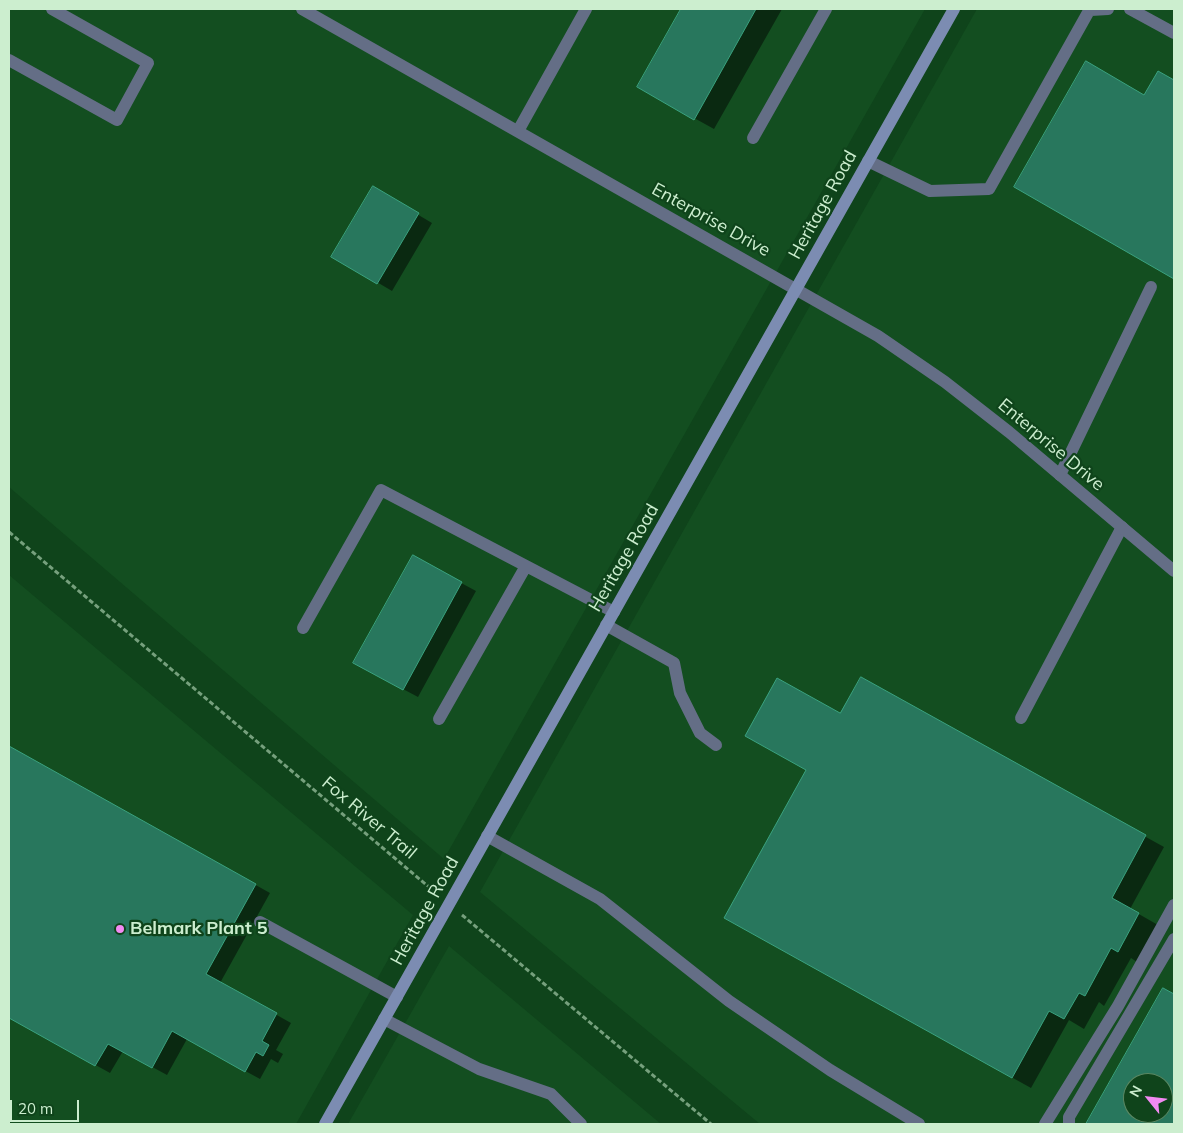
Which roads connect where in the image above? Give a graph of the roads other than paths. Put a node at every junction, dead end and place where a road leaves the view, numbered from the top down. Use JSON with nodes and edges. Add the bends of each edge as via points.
{"nodes":[{"id":1,"x":52,"y":9,"type":"edge"},
{"id":2,"x":302,"y":9,"type":"edge"},
{"id":3,"x":586,"y":9,"type":"edge"},
{"id":4,"x":826,"y":9,"type":"edge"},
{"id":5,"x":954,"y":9,"type":"edge"},
{"id":6,"x":1091,"y":9,"type":"edge"},
{"id":7,"x":1108,"y":9,"type":"edge"},
{"id":8,"x":1130,"y":9,"type":"edge"},
{"id":9,"x":1174,"y":33,"type":"edge"},
{"id":10,"x":9,"y":60,"type":"edge"},
{"id":11,"x":518,"y":131,"type":"junction"},
{"id":12,"x":753,"y":138,"type":"dead end"},
{"id":13,"x":868,"y":161,"type":"junction"},
{"id":14,"x":1151,"y":287,"type":"dead end"},
{"id":15,"x":796,"y":289,"type":"junction"},
{"id":16,"x":1060,"y":475,"type":"junction"},
{"id":17,"x":1122,"y":527,"type":"junction"},
{"id":18,"x":526,"y":566,"type":"junction"},
{"id":19,"x":1174,"y":571,"type":"edge"},
{"id":20,"x":614,"y":612,"type":"junction"},
{"id":21,"x":606,"y":625,"type":"junction"},
{"id":22,"x":303,"y":628,"type":"dead end"},
{"id":23,"x":1021,"y":718,"type":"dead end"},
{"id":24,"x":439,"y":719,"type":"dead end"},
{"id":25,"x":716,"y":745,"type":"dead end"},
{"id":26,"x":487,"y":836,"type":"junction"},
{"id":27,"x":1174,"y":905,"type":"edge"},
{"id":28,"x":260,"y":922,"type":"dead end"},
{"id":29,"x":1174,"y":939,"type":"edge"},
{"id":30,"x":396,"y":997,"type":"junction"},
{"id":31,"x":384,"y":1019,"type":"junction"},
{"id":32,"x":325,"y":1124,"type":"edge"},
{"id":33,"x":581,"y":1124,"type":"edge"},
{"id":34,"x":919,"y":1124,"type":"edge"},
{"id":35,"x":1045,"y":1124,"type":"edge"},
{"id":36,"x":1069,"y":1124,"type":"edge"}],
"edges":[{"from":1,"to":10,"type":"street","via":[[148,63],[117,120]]},
{"from":2,"to":11,"type":"street","name":"Enterprise Drive"},
{"from":3,"to":11,"type":"street"},
{"from":4,"to":12,"type":"street"},
{"from":5,"to":13,"type":"main road","name":"Heritage Road"},
{"from":6,"to":7,"type":"street"},
{"from":6,"to":13,"type":"street","via":[[990,189],[930,191]]},
{"from":8,"to":9,"type":"street"},
{"from":11,"to":15,"type":"street","name":"Enterprise Drive"},
{"from":13,"to":15,"type":"main road","name":"Heritage Road"},
{"from":14,"to":16,"type":"street"},
{"from":15,"to":16,"type":"street","name":"Enterprise Drive","via":[[878,336],[945,382]]},
{"from":15,"to":20,"type":"main road","name":"Heritage Road"},
{"from":16,"to":17,"type":"street","name":"Enterprise Drive"},
{"from":17,"to":19,"type":"street","name":"Enterprise Drive"},
{"from":17,"to":23,"type":"street"},
{"from":18,"to":20,"type":"street"},
{"from":18,"to":22,"type":"street","via":[[380,490]]},
{"from":18,"to":24,"type":"street"},
{"from":20,"to":21,"type":"main road","name":"Heritage Road"},
{"from":21,"to":25,"type":"street","via":[[674,663],[680,693],[700,733]]},
{"from":21,"to":26,"type":"main road","name":"Heritage Road"},
{"from":26,"to":30,"type":"main road","name":"Heritage Road"},
{"from":26,"to":34,"type":"street","via":[[600,899],[729,1001],[830,1070]]},
{"from":27,"to":35,"type":"street","via":[[1118,1006]]},
{"from":28,"to":30,"type":"street"},
{"from":29,"to":36,"type":"street","via":[[1069,1117]]},
{"from":30,"to":31,"type":"main road","name":"Heritage Road"},
{"from":31,"to":32,"type":"main road","name":"Heritage Road"},
{"from":31,"to":33,"type":"street","via":[[479,1069],[550,1094]]}]}
